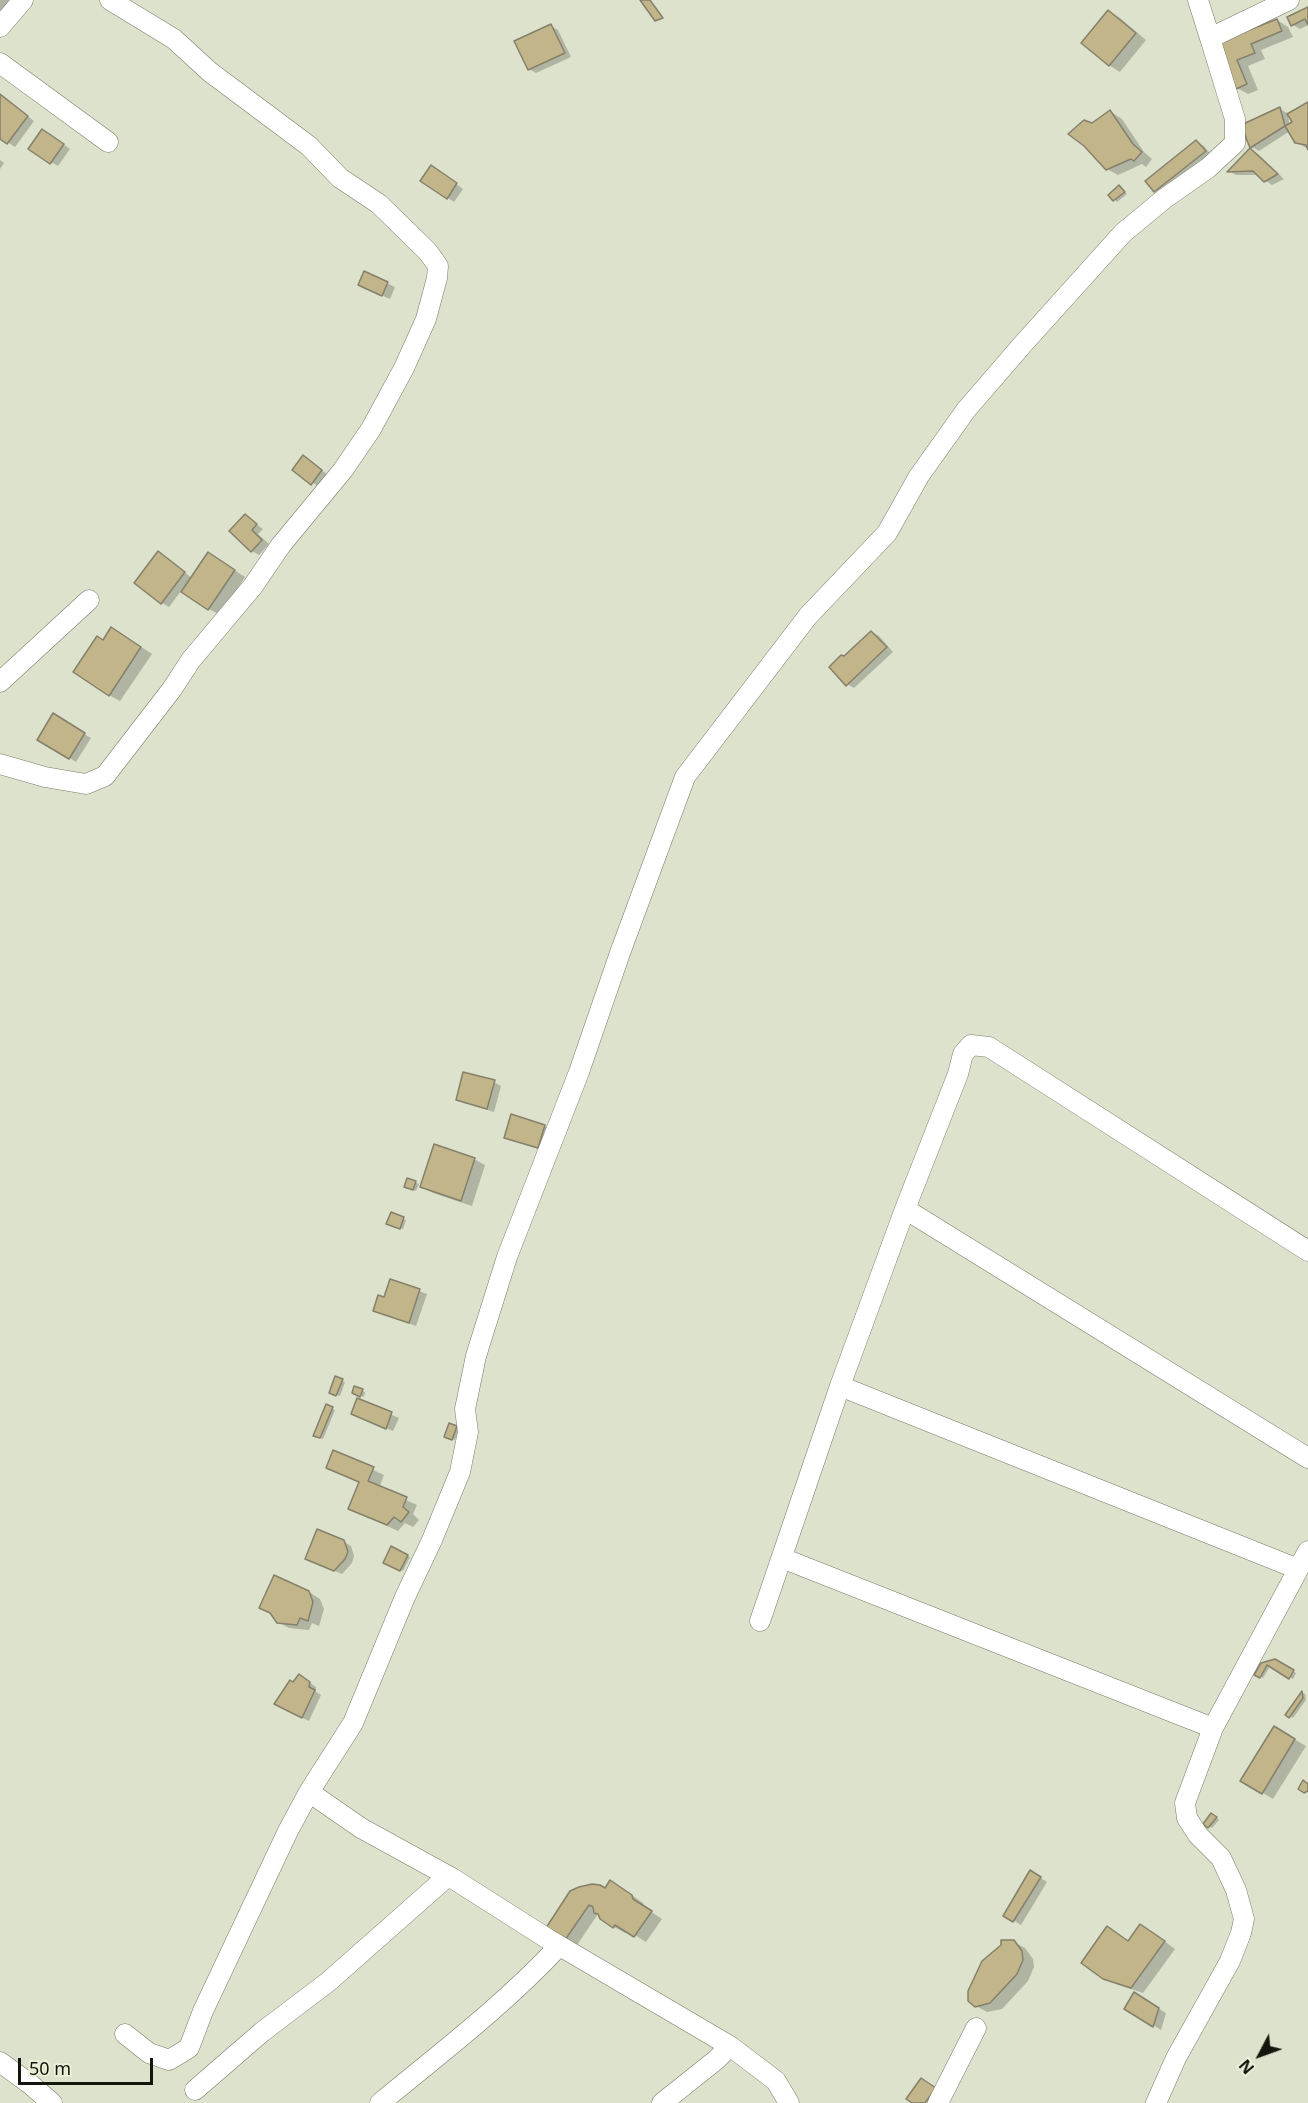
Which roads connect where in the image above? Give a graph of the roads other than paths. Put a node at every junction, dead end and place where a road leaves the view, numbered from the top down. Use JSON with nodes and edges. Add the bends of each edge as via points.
{"nodes":[{"id":1,"x":23,"y":0,"type":"edge"},
{"id":2,"x":110,"y":0,"type":"edge"},
{"id":3,"x":1198,"y":0,"type":"edge"},
{"id":4,"x":1289,"y":0,"type":"edge"},
{"id":5,"x":0,"y":27,"type":"edge"},
{"id":6,"x":1210,"y":38,"type":"junction"},
{"id":7,"x":0,"y":63,"type":"edge"},
{"id":8,"x":108,"y":142,"type":"dead end"},
{"id":9,"x":89,"y":600,"type":"dead end"},
{"id":10,"x":0,"y":682,"type":"edge"},
{"id":11,"x":0,"y":764,"type":"edge"},
{"id":12,"x":905,"y":1209,"type":"junction"},
{"id":13,"x":1308,"y":1251,"type":"edge"},
{"id":14,"x":840,"y":1386,"type":"junction"},
{"id":15,"x":1308,"y":1458,"type":"edge"},
{"id":16,"x":1308,"y":1551,"type":"edge"},
{"id":17,"x":782,"y":1558,"type":"junction"},
{"id":18,"x":1298,"y":1569,"type":"junction"},
{"id":19,"x":760,"y":1621,"type":"dead end"},
{"id":20,"x":1213,"y":1728,"type":"junction"},
{"id":21,"x":309,"y":1792,"type":"junction"},
{"id":22,"x":448,"y":1876,"type":"junction"},
{"id":23,"x":559,"y":1946,"type":"junction"},
{"id":24,"x":976,"y":2028,"type":"dead end"},
{"id":25,"x":125,"y":2034,"type":"dead end"},
{"id":26,"x":730,"y":2046,"type":"junction"},
{"id":27,"x":0,"y":2062,"type":"edge"},
{"id":28,"x":195,"y":2090,"type":"dead end"},
{"id":29,"x":52,"y":2103,"type":"edge"},
{"id":30,"x":380,"y":2103,"type":"edge"},
{"id":31,"x":662,"y":2103,"type":"edge"},
{"id":32,"x":789,"y":2103,"type":"edge"},
{"id":33,"x":938,"y":2103,"type":"edge"},
{"id":34,"x":1156,"y":2103,"type":"edge"}],
"edges":[{"from":1,"to":5,"type":"street"},
{"from":2,"to":11,"type":"street","via":[[174,39],[210,72],[309,146],[340,178],[379,204],[428,252],[438,266],[437,278],[426,319],[371,429],[105,776],[86,784]]},
{"from":3,"to":6,"type":"street"},
{"from":4,"to":6,"type":"street"},
{"from":6,"to":21,"type":"street","via":[[1235,119],[1235,143],[1123,233],[994,377],[919,476],[887,533],[808,616],[685,777],[579,1072],[507,1257],[476,1356],[465,1409],[468,1432],[460,1472],[353,1724]]},
{"from":7,"to":8,"type":"street"},
{"from":9,"to":10,"type":"street"},
{"from":12,"to":13,"type":"street","via":[[963,1054],[971,1045],[989,1047]]},
{"from":12,"to":14,"type":"street"},
{"from":12,"to":15,"type":"street"},
{"from":14,"to":17,"type":"street"},
{"from":14,"to":18,"type":"street"},
{"from":16,"to":18,"type":"street"},
{"from":17,"to":19,"type":"street"},
{"from":17,"to":20,"type":"street"},
{"from":18,"to":20,"type":"street"},
{"from":20,"to":34,"type":"street","via":[[1185,1803],[1187,1818],[1221,1858],[1244,1919],[1230,1961],[1176,2058]]},
{"from":21,"to":22,"type":"street","via":[[361,1828]]},
{"from":21,"to":25,"type":"street","via":[[203,2011],[189,2048],[169,2060],[149,2053]]},
{"from":22,"to":23,"type":"street"},
{"from":22,"to":28,"type":"street","via":[[328,1982]]},
{"from":23,"to":26,"type":"street"},
{"from":23,"to":30,"type":"street"},
{"from":24,"to":33,"type":"street"},
{"from":26,"to":31,"type":"street"},
{"from":26,"to":32,"type":"street","via":[[776,2081]]},
{"from":27,"to":29,"type":"street"}]}
